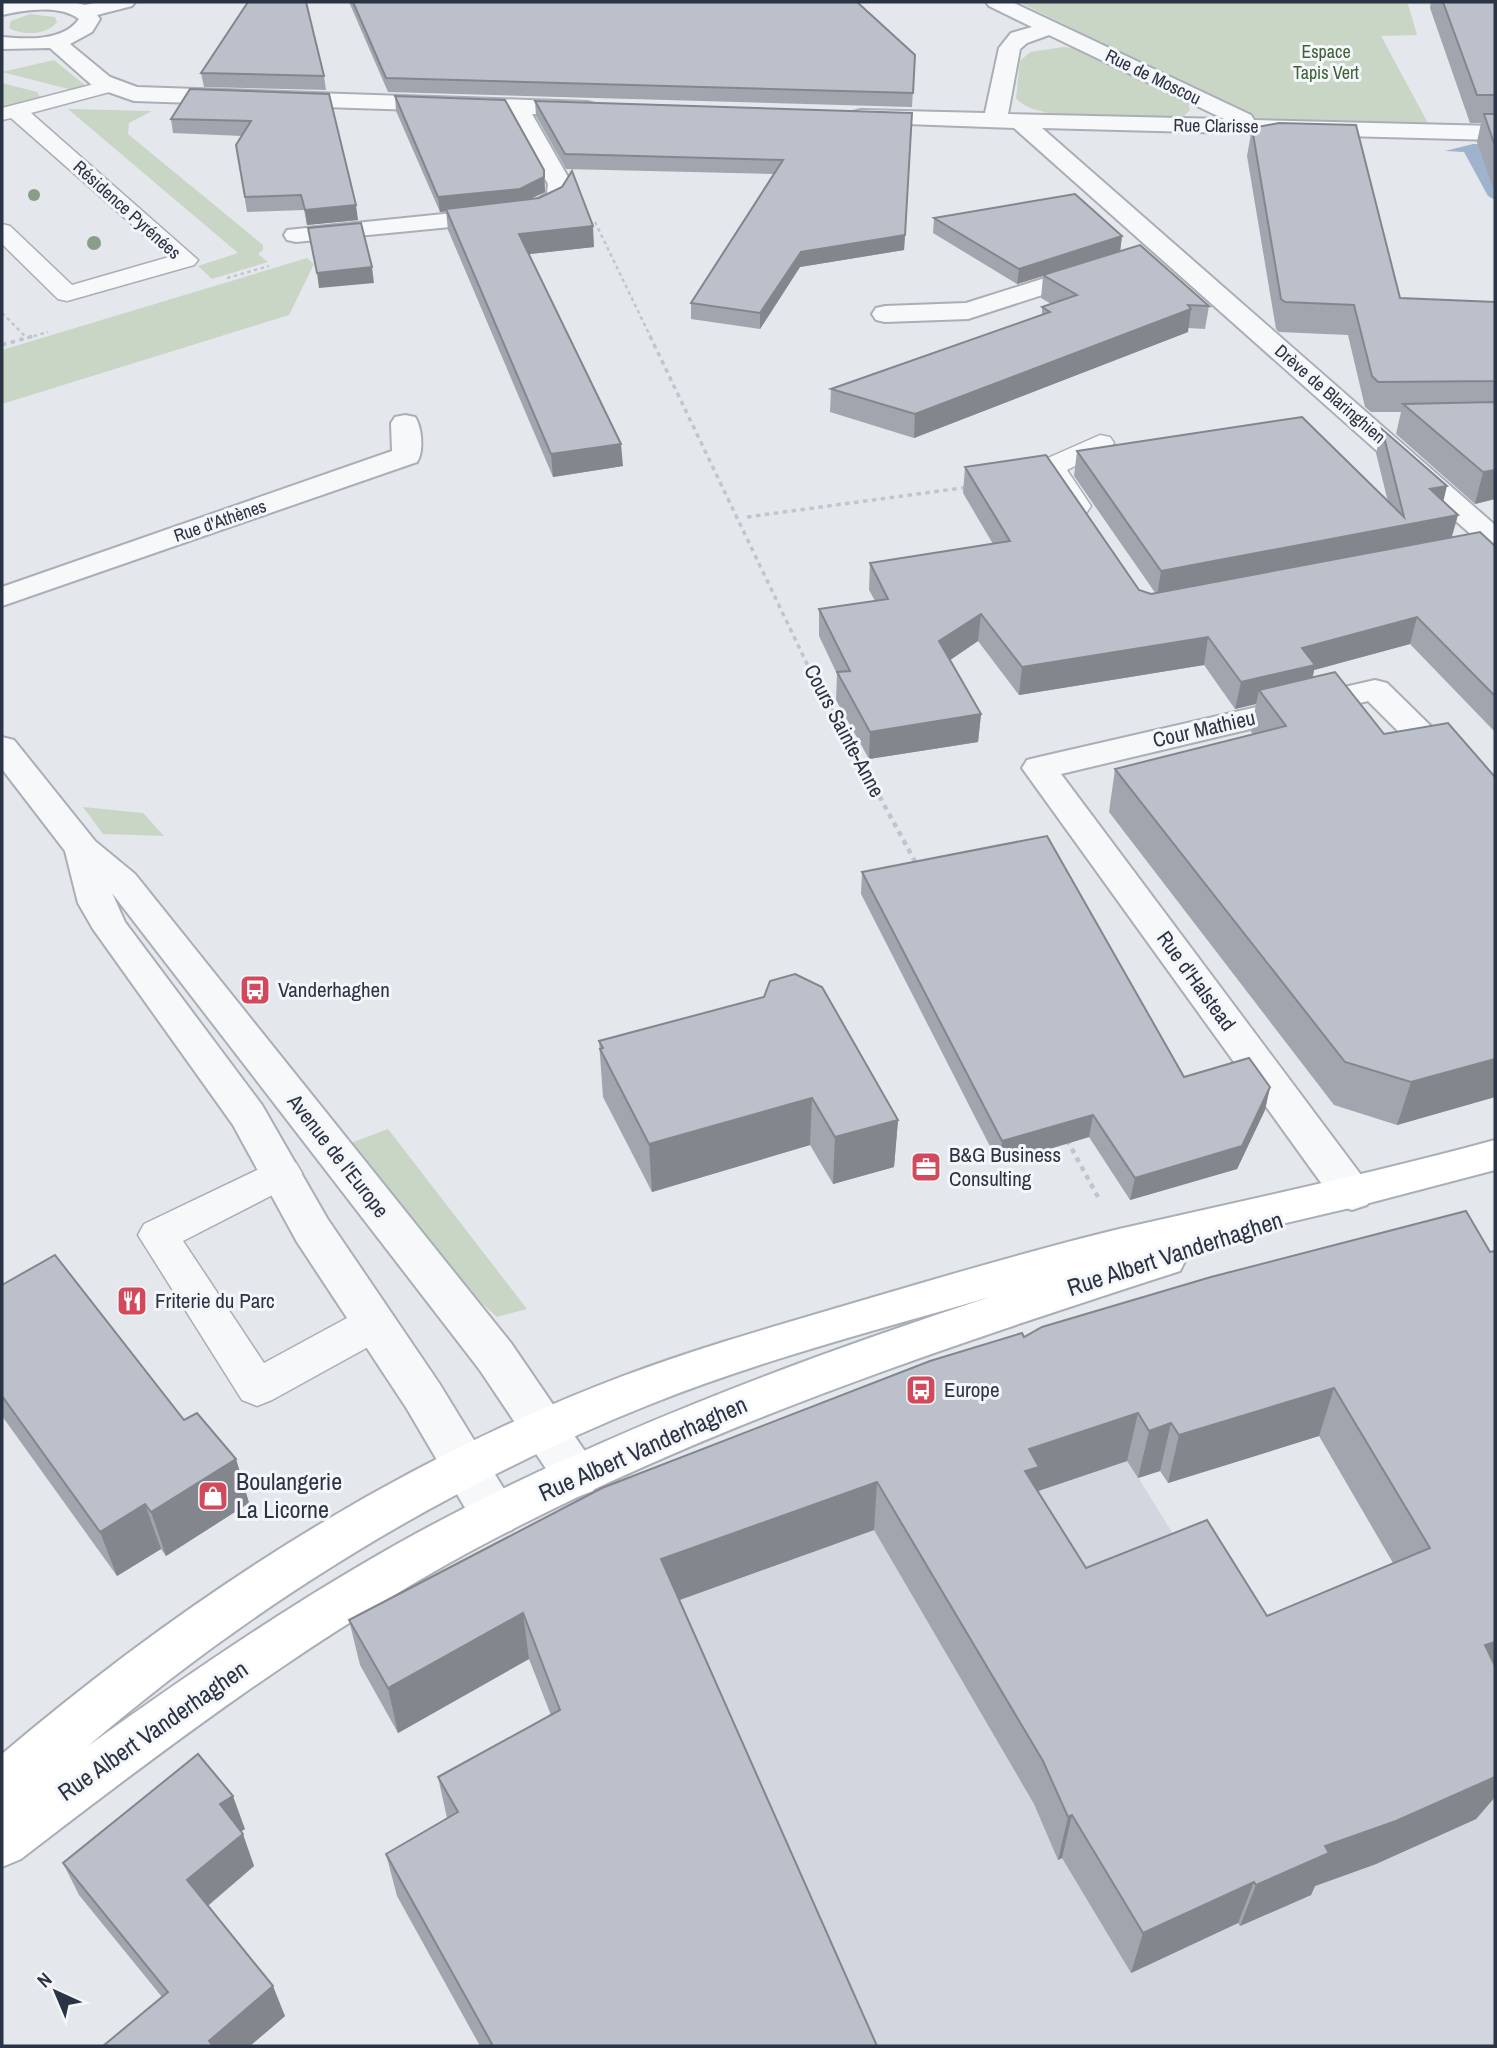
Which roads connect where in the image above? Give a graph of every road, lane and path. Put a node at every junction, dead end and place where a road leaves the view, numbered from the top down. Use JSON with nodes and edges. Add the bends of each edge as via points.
{"nodes":[{"id":1,"x":125,"y":2,"type":"edge"},
{"id":2,"x":996,"y":2,"type":"edge"},
{"id":3,"x":5,"y":6,"type":"edge"},
{"id":4,"x":86,"y":11,"type":"junction"},
{"id":5,"x":1051,"y":28,"type":"junction"},
{"id":6,"x":54,"y":41,"type":"junction"},
{"id":7,"x":2,"y":43,"type":"edge"},
{"id":8,"x":110,"y":86,"type":"junction"},
{"id":9,"x":516,"y":106,"type":"junction"},
{"id":10,"x":612,"y":109,"type":"edge"},
{"id":11,"x":8,"y":112,"type":"edge"},
{"id":12,"x":845,"y":116,"type":"edge"},
{"id":13,"x":995,"y":121,"type":"junction"},
{"id":14,"x":1021,"y":122,"type":"junction"},
{"id":15,"x":1256,"y":126,"type":"junction"},
{"id":16,"x":1495,"y":133,"type":"edge"},
{"id":17,"x":559,"y":195,"type":"junction"},
{"id":18,"x":2,"y":231,"type":"edge"},
{"id":19,"x":296,"y":235,"type":"dead end"},
{"id":20,"x":1164,"y":248,"type":"junction"},
{"id":21,"x":1138,"y":257,"type":"edge"},
{"id":22,"x":1112,"y":265,"type":"edge"},
{"id":23,"x":2,"y":313,"type":"edge"},
{"id":24,"x":885,"y":314,"type":"dead end"},
{"id":25,"x":26,"y":338,"type":"dead end"},
{"id":26,"x":405,"y":423,"type":"dead end"},
{"id":27,"x":1403,"y":423,"type":"edge"},
{"id":28,"x":1363,"y":424,"type":"junction"},
{"id":29,"x":1100,"y":443,"type":"dead end"},
{"id":30,"x":1056,"y":474,"type":"junction"},
{"id":31,"x":747,"y":517,"type":"dead end"},
{"id":32,"x":1094,"y":531,"type":"edge"},
{"id":33,"x":1486,"y":544,"type":"edge"},
{"id":34,"x":2,"y":597,"type":"edge"},
{"id":35,"x":1431,"y":745,"type":"edge"},
{"id":36,"x":2,"y":747,"type":"edge"},
{"id":37,"x":1039,"y":768,"type":"joint"},
{"id":38,"x":82,"y":849,"type":"junction"},
{"id":39,"x":920,"y":871,"type":"edge"},
{"id":40,"x":1065,"y":1136,"type":"edge"},
{"id":41,"x":1495,"y":1156,"type":"edge"},
{"id":42,"x":282,"y":1172,"type":"junction"},
{"id":43,"x":1352,"y":1194,"type":"junction"},
{"id":44,"x":1124,"y":1245,"type":"junction"},
{"id":45,"x":373,"y":1324,"type":"junction"},
{"id":46,"x":544,"y":1429,"type":"junction"},
{"id":47,"x":466,"y":1469,"type":"junction"},
{"id":48,"x":577,"y":1477,"type":"junction"},
{"id":49,"x":495,"y":1516,"type":"junction"},
{"id":50,"x":2,"y":1787,"type":"edge"},
{"id":51,"x":2,"y":1841,"type":"edge"}],
"edges":[{"from":1,"to":4,"type":"street"},
{"from":2,"to":5,"type":"street","name":"Rue de Moscou"},
{"from":3,"to":4,"type":"street","via":[[59,3]]},
{"from":4,"to":6,"type":"street","via":[[90,19],[85,28]]},
{"from":5,"to":13,"type":"street","via":[[1019,38],[1010,48]]},
{"from":5,"to":15,"type":"street","name":"Rue de Moscou"},
{"from":6,"to":7,"type":"street"},
{"from":6,"to":8,"type":"street"},
{"from":8,"to":9,"type":"street","via":[[148,95]]},
{"from":8,"to":11,"type":"lane"},
{"from":9,"to":10,"type":"street"},
{"from":9,"to":17,"type":"street","via":[[559,184]]},
{"from":11,"to":18,"type":"lane","name":"Résidence Pyrénées","via":[[186,260],[67,294]]},
{"from":12,"to":13,"type":"street","name":"Rue Clarisse"},
{"from":13,"to":14,"type":"street","name":"Rue Clarisse"},
{"from":14,"to":15,"type":"street","name":"Rue Clarisse"},
{"from":14,"to":20,"type":"street","name":"Drève de Blaringhien"},
{"from":15,"to":16,"type":"street","name":"Rue Clarisse"},
{"from":17,"to":19,"type":"street","via":[[541,208],[523,213]]},
{"from":17,"to":39,"type":"path","name":"Cours Sainte-Anne","via":[[592,216],[808,666]]},
{"from":20,"to":21,"type":"street"},
{"from":20,"to":28,"type":"street","name":"Drève de Blaringhien"},
{"from":22,"to":24,"type":"street","via":[[968,311]]},
{"from":23,"to":25,"type":"path"},
{"from":26,"to":34,"type":"street","name":"Rue d'Athènes","via":[[407,456]]},
{"from":27,"to":28,"type":"street"},
{"from":28,"to":33,"type":"street","name":"Drève de Blaringhien"},
{"from":29,"to":30,"type":"lane","via":[[1051,467]]},
{"from":30,"to":31,"type":"path"},
{"from":30,"to":32,"type":"lane"},
{"from":35,"to":37,"type":"street","name":"Cour Mathieu","via":[[1375,690]]},
{"from":36,"to":38,"type":"street","name":"Avenue de l'Europe"},
{"from":37,"to":43,"type":"street","name":"Rue d'Halstead"},
{"from":38,"to":42,"type":"street","name":"Avenue de l'Europe","via":[[96,903],[111,929],[248,1115]]},
{"from":38,"to":46,"type":"street","name":"Avenue de l'Europe","via":[[121,882],[211,994],[495,1356]]},
{"from":40,"to":44,"type":"path"},
{"from":41,"to":43,"type":"main road","name":"Rue Albert Vanderhaghen"},
{"from":42,"to":45,"type":"street","name":"Avenue de l'Europe","via":[[312,1230]]},
{"from":42,"to":45,"type":"lane","via":[[158,1235],[257,1388]]},
{"from":43,"to":44,"type":"main road","name":"Rue Albert Vanderhaghen"},
{"from":43,"to":48,"type":"main road","name":"Rue Albert Vanderhaghen","via":[[1186,1253],[945,1329],[698,1423]]},
{"from":44,"to":46,"type":"main road","name":"Rue Albert Vanderhaghen","via":[[829,1327],[666,1380]]},
{"from":45,"to":47,"type":"street","name":"Avenue de l'Europe"},
{"from":46,"to":47,"type":"main road","name":"Rue Albert Vanderhaghen"},
{"from":46,"to":48,"type":"street","name":"Avenue de l'Europe"},
{"from":47,"to":49,"type":"street","name":"Avenue de l'Europe"},
{"from":47,"to":50,"type":"main road","name":"Rue Albert Vanderhaghen","via":[[209,1622],[109,1697]]},
{"from":48,"to":49,"type":"main road","name":"Rue Albert Vanderhaghen"},
{"from":49,"to":51,"type":"main road","name":"Rue Albert Vanderhaghen","via":[[389,1573],[274,1645]]}]}
